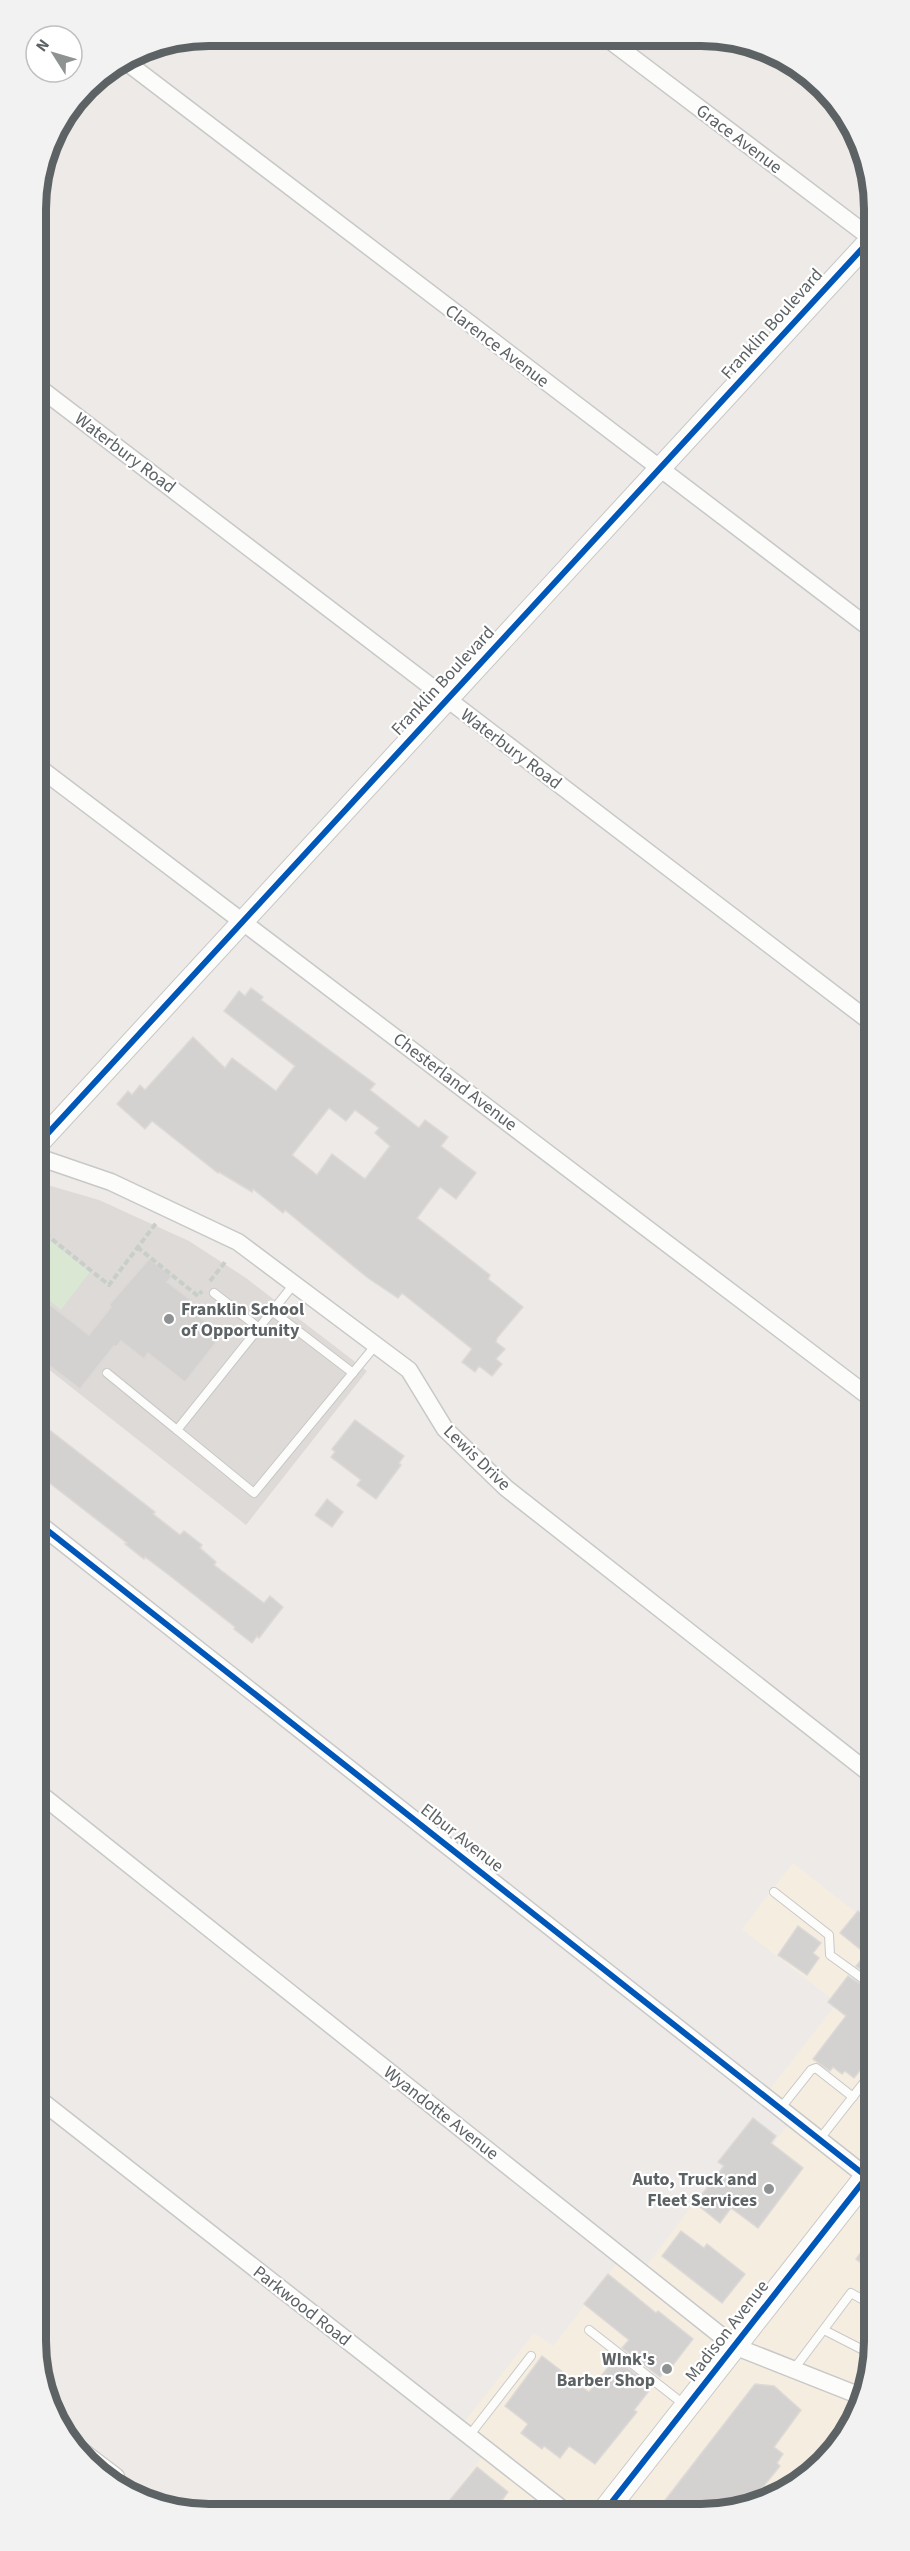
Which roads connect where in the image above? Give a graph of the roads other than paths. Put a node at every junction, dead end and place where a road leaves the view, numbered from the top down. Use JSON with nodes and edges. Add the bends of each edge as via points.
{"nodes":[{"id":1,"x":618,"y":46,"type":"edge"},
{"id":2,"x":132,"y":66,"type":"edge"},
{"id":3,"x":864,"y":233,"type":"edge"},
{"id":4,"x":864,"y":246,"type":"edge"},
{"id":5,"x":47,"y":394,"type":"edge"},
{"id":6,"x":660,"y":469,"type":"junction"},
{"id":7,"x":864,"y":624,"type":"edge"},
{"id":8,"x":447,"y":700,"type":"junction"},
{"id":9,"x":47,"y":773,"type":"edge"},
{"id":10,"x":243,"y":921,"type":"junction"},
{"id":11,"x":864,"y":1017,"type":"edge"},
{"id":12,"x":47,"y":1135,"type":"edge"},
{"id":13,"x":47,"y":1160,"type":"edge"},
{"id":14,"x":294,"y":1284,"type":"junction"},
{"id":15,"x":214,"y":1293,"type":"dead end"},
{"id":16,"x":272,"y":1311,"type":"junction"},
{"id":17,"x":259,"y":1328,"type":"junction"},
{"id":18,"x":375,"y":1346,"type":"junction"},
{"id":19,"x":107,"y":1373,"type":"dead end"},
{"id":20,"x":353,"y":1373,"type":"junction"},
{"id":21,"x":863,"y":1393,"type":"edge"},
{"id":22,"x":177,"y":1431,"type":"junction"},
{"id":23,"x":46,"y":1530,"type":"edge"},
{"id":24,"x":863,"y":1768,"type":"edge"},
{"id":25,"x":46,"y":1799,"type":"edge"},
{"id":26,"x":774,"y":1892,"type":"dead end"},
{"id":27,"x":863,"y":1979,"type":"edge"},
{"id":28,"x":863,"y":2084,"type":"edge"},
{"id":29,"x":853,"y":2097,"type":"junction"},
{"id":30,"x":46,"y":2105,"type":"edge"},
{"id":31,"x":780,"y":2109,"type":"junction"},
{"id":32,"x":819,"y":2140,"type":"junction"},
{"id":33,"x":863,"y":2169,"type":"edge"},
{"id":34,"x":863,"y":2182,"type":"edge"},
{"id":35,"x":863,"y":2300,"type":"edge"},
{"id":36,"x":589,"y":2330,"type":"dead end"},
{"id":37,"x":824,"y":2330,"type":"junction"},
{"id":38,"x":734,"y":2346,"type":"junction"},
{"id":39,"x":863,"y":2350,"type":"edge"},
{"id":40,"x":531,"y":2356,"type":"dead end"},
{"id":41,"x":794,"y":2369,"type":"junction"},
{"id":42,"x":855,"y":2394,"type":"edge"},
{"id":43,"x":686,"y":2407,"type":"junction"},
{"id":44,"x":469,"y":2436,"type":"junction"},
{"id":45,"x":556,"y":2504,"type":"edge"},
{"id":46,"x":618,"y":2504,"type":"edge"}],
"edges":[{"from":1,"to":3,"type":"street","name":"Grace Avenue"},
{"from":2,"to":6,"type":"street","name":"Clarence Avenue"},
{"from":4,"to":6,"type":"street","name":"Franklin Boulevard"},
{"from":5,"to":8,"type":"street","name":"Waterbury Road"},
{"from":6,"to":7,"type":"street","name":"Clarence Avenue"},
{"from":6,"to":8,"type":"street","name":"Franklin Boulevard"},
{"from":8,"to":10,"type":"street","name":"Franklin Boulevard"},
{"from":8,"to":11,"type":"street","name":"Waterbury Road"},
{"from":9,"to":10,"type":"street","name":"Chesterland Avenue"},
{"from":10,"to":12,"type":"street","name":"Franklin Boulevard"},
{"from":10,"to":21,"type":"street","name":"Chesterland Avenue"},
{"from":13,"to":14,"type":"street","name":"Lewis Drive","via":[[111,1182],[238,1242]]},
{"from":14,"to":16,"type":"lane"},
{"from":14,"to":18,"type":"street","name":"Lewis Drive"},
{"from":15,"to":17,"type":"lane"},
{"from":16,"to":17,"type":"lane"},
{"from":16,"to":20,"type":"lane"},
{"from":17,"to":22,"type":"lane"},
{"from":18,"to":20,"type":"lane"},
{"from":18,"to":24,"type":"street","name":"Lewis Drive","via":[[409,1370],[445,1429],[506,1488]]},
{"from":19,"to":22,"type":"lane"},
{"from":20,"to":22,"type":"lane","via":[[254,1493]]},
{"from":23,"to":31,"type":"street","name":"Elbur Avenue"},
{"from":25,"to":38,"type":"street","name":"Wyandotte Avenue"},
{"from":26,"to":27,"type":"lane","via":[[829,1935],[830,1954]]},
{"from":28,"to":29,"type":"lane"},
{"from":29,"to":31,"type":"lane","via":[[816,2068]]},
{"from":29,"to":32,"type":"lane"},
{"from":30,"to":44,"type":"street","name":"Parkwood Road"},
{"from":31,"to":32,"type":"street","name":"Elbur Avenue"},
{"from":32,"to":33,"type":"street","name":"Elbur Avenue"},
{"from":34,"to":38,"type":"main road","name":"Madison Avenue"},
{"from":35,"to":37,"type":"lane","via":[[852,2293]]},
{"from":36,"to":43,"type":"lane"},
{"from":37,"to":39,"type":"lane"},
{"from":37,"to":41,"type":"lane"},
{"from":38,"to":41,"type":"street","name":"Wyandotte Avenue"},
{"from":38,"to":43,"type":"main road","name":"Madison Avenue"},
{"from":40,"to":44,"type":"lane"},
{"from":41,"to":42,"type":"street","name":"Wyandotte Avenue"},
{"from":43,"to":46,"type":"main road","name":"Madison Avenue"},
{"from":44,"to":45,"type":"street","name":"Parkwood Road"}]}
